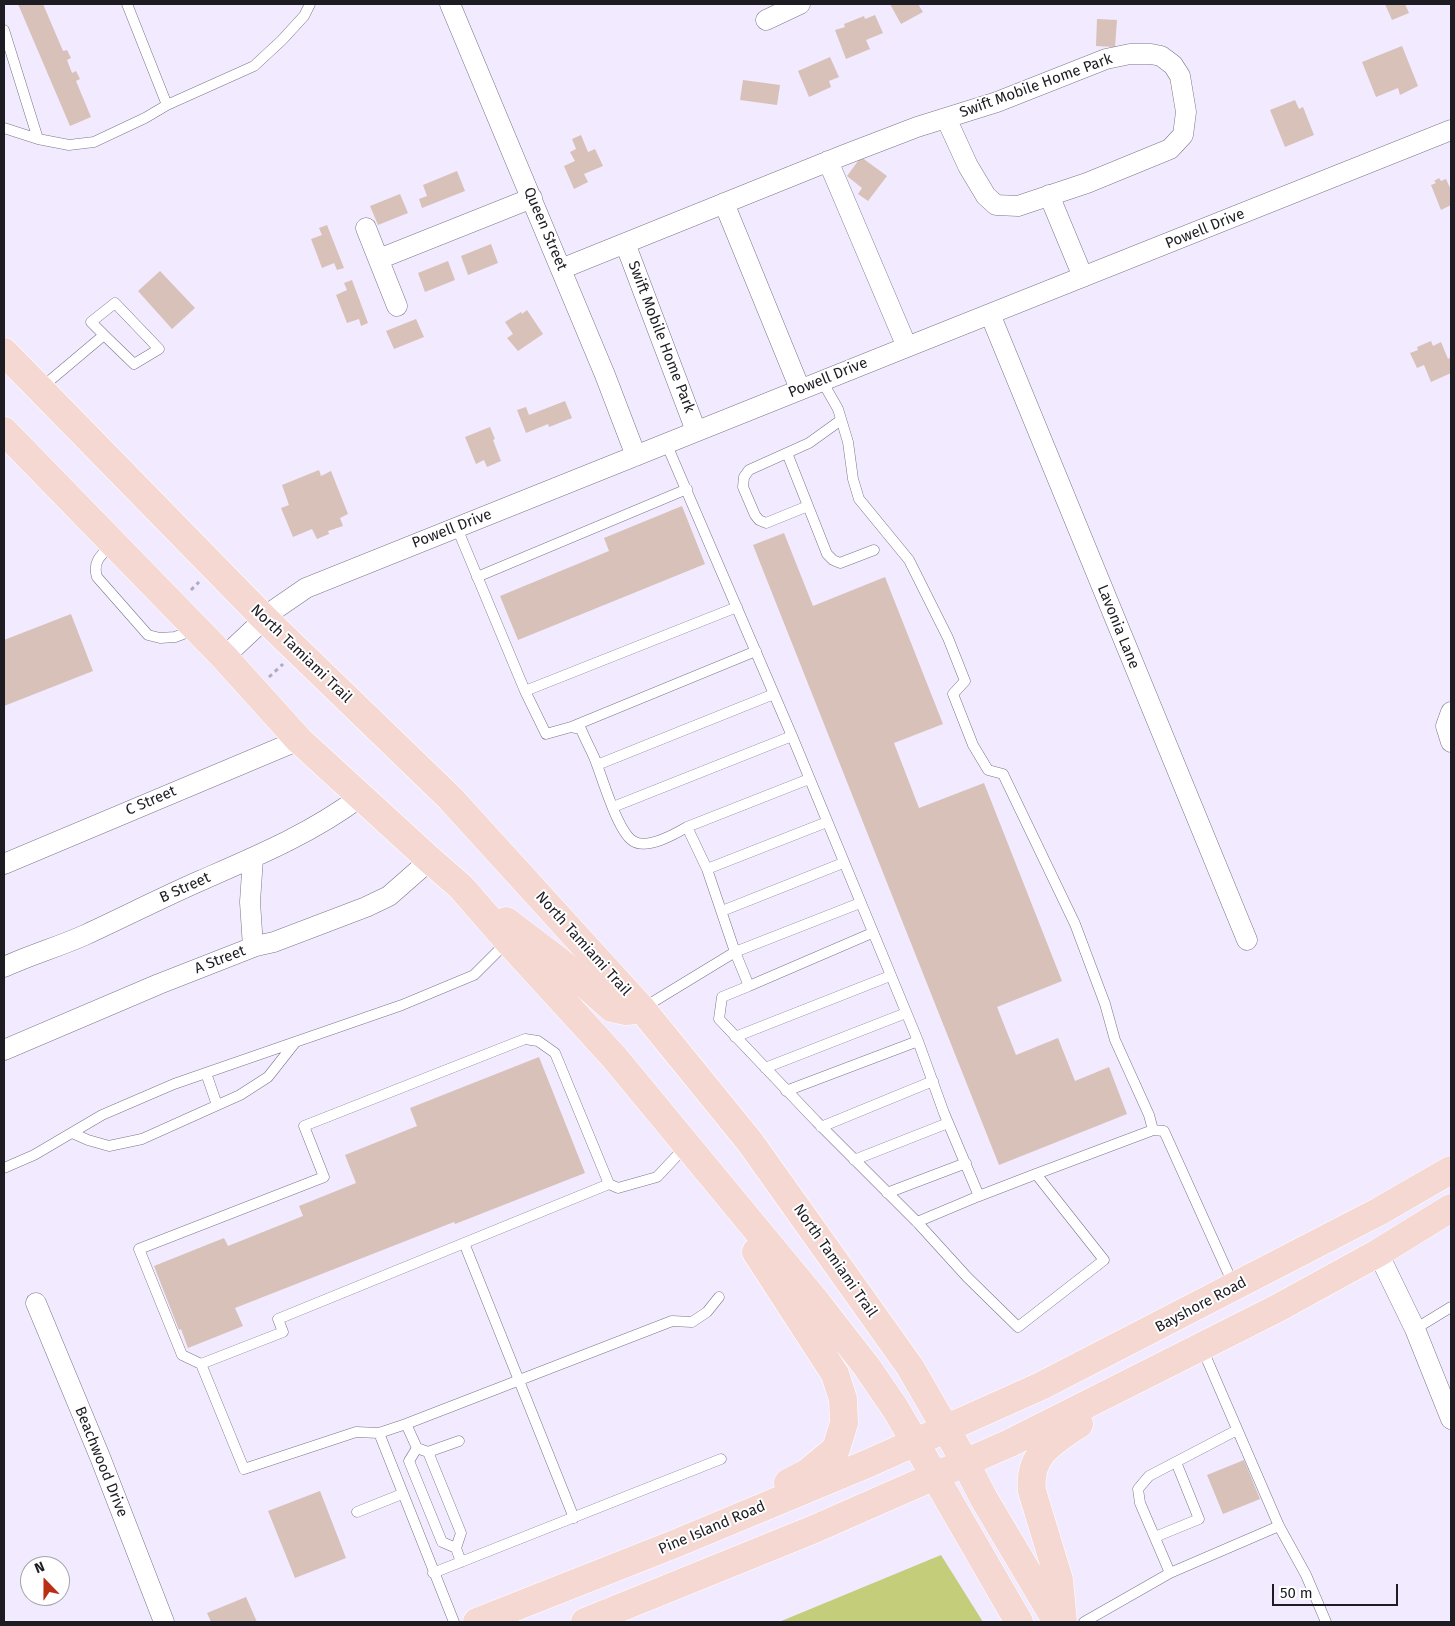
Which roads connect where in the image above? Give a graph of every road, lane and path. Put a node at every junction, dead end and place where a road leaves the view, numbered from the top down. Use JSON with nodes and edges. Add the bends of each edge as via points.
{"nodes":[{"id":1,"x":127,"y":4,"type":"edge"},
{"id":2,"x":310,"y":4,"type":"edge"},
{"id":3,"x":450,"y":4,"type":"edge"},
{"id":4,"x":800,"y":4,"type":"edge"},
{"id":5,"x":766,"y":20,"type":"dead end"},
{"id":6,"x":4,"y":30,"type":"edge"},
{"id":7,"x":167,"y":105,"type":"junction"},
{"id":8,"x":946,"y":118,"type":"junction"},
{"id":9,"x":4,"y":128,"type":"edge"},
{"id":10,"x":1451,"y":130,"type":"edge"},
{"id":11,"x":38,"y":139,"type":"junction"},
{"id":12,"x":828,"y":162,"type":"junction"},
{"id":13,"x":1049,"y":196,"type":"junction"},
{"id":14,"x":532,"y":198,"type":"junction"},
{"id":15,"x":724,"y":203,"type":"junction"},
{"id":16,"x":366,"y":228,"type":"dead end"},
{"id":17,"x":625,"y":242,"type":"junction"},
{"id":18,"x":379,"y":259,"type":"junction"},
{"id":19,"x":561,"y":269,"type":"junction"},
{"id":20,"x":1083,"y":277,"type":"junction"},
{"id":21,"x":397,"y":306,"type":"dead end"},
{"id":22,"x":990,"y":314,"type":"junction"},
{"id":23,"x":104,"y":335,"type":"junction"},
{"id":24,"x":907,"y":347,"type":"junction"},
{"id":25,"x":4,"y":352,"type":"edge"},
{"id":26,"x":822,"y":380,"type":"junction"},
{"id":27,"x":40,"y":389,"type":"junction"},
{"id":28,"x":800,"y":389,"type":"junction"},
{"id":29,"x":841,"y":420,"type":"junction"},
{"id":30,"x":696,"y":431,"type":"junction"},
{"id":31,"x":7,"y":439,"type":"edge"},
{"id":32,"x":666,"y":444,"type":"junction"},
{"id":33,"x":786,"y":453,"type":"junction"},
{"id":34,"x":636,"y":456,"type":"junction"},
{"id":35,"x":687,"y":489,"type":"junction"},
{"id":36,"x":808,"y":506,"type":"junction"},
{"id":37,"x":457,"y":528,"type":"junction"},
{"id":38,"x":114,"y":544,"type":"junction"},
{"id":39,"x":874,"y":550,"type":"dead end"},
{"id":40,"x":477,"y":577,"type":"junction"},
{"id":41,"x":737,"y":607,"type":"junction"},
{"id":42,"x":264,"y":618,"type":"junction"},
{"id":43,"x":194,"y":627,"type":"junction"},
{"id":44,"x":756,"y":651,"type":"junction"},
{"id":45,"x":224,"y":657,"type":"junction"},
{"id":46,"x":284,"y":664,"type":"dead end"},
{"id":47,"x":267,"y":679,"type":"dead end"},
{"id":48,"x":525,"y":691,"type":"junction"},
{"id":49,"x":774,"y":694,"type":"junction"},
{"id":50,"x":1451,"y":712,"type":"edge"},
{"id":51,"x":571,"y":727,"type":"junction"},
{"id":52,"x":792,"y":736,"type":"junction"},
{"id":53,"x":300,"y":740,"type":"junction"},
{"id":54,"x":1451,"y":742,"type":"edge"},
{"id":55,"x":597,"y":765,"type":"junction"},
{"id":56,"x":809,"y":779,"type":"junction"},
{"id":57,"x":360,"y":797,"type":"junction"},
{"id":58,"x":613,"y":807,"type":"junction"},
{"id":59,"x":826,"y":822,"type":"junction"},
{"id":60,"x":687,"y":827,"type":"junction"},
{"id":61,"x":253,"y":858,"type":"junction"},
{"id":62,"x":430,"y":860,"type":"junction"},
{"id":63,"x":843,"y":863,"type":"junction"},
{"id":64,"x":4,"y":864,"type":"edge"},
{"id":65,"x":707,"y":869,"type":"junction"},
{"id":66,"x":461,"y":887,"type":"junction"},
{"id":67,"x":860,"y":903,"type":"junction"},
{"id":68,"x":722,"y":911,"type":"junction"},
{"id":69,"x":872,"y":933,"type":"junction"},
{"id":70,"x":1246,"y":940,"type":"dead end"},
{"id":71,"x":508,"y":941,"type":"junction"},
{"id":72,"x":252,"y":947,"type":"junction"},
{"id":73,"x":735,"y":952,"type":"junction"},
{"id":74,"x":4,"y":967,"type":"edge"},
{"id":75,"x":890,"y":976,"type":"junction"},
{"id":76,"x":749,"y":986,"type":"junction"},
{"id":77,"x":642,"y":1009,"type":"junction"},
{"id":78,"x":906,"y":1013,"type":"junction"},
{"id":79,"x":735,"y":1037,"type":"junction"},
{"id":80,"x":918,"y":1041,"type":"junction"},
{"id":81,"x":295,"y":1043,"type":"junction"},
{"id":82,"x":4,"y":1050,"type":"edge"},
{"id":83,"x":765,"y":1068,"type":"junction"},
{"id":84,"x":206,"y":1073,"type":"junction"},
{"id":85,"x":933,"y":1081,"type":"junction"},
{"id":86,"x":786,"y":1091,"type":"junction"},
{"id":87,"x":217,"y":1105,"type":"junction"},
{"id":88,"x":948,"y":1123,"type":"junction"},
{"id":89,"x":821,"y":1127,"type":"junction"},
{"id":90,"x":1154,"y":1130,"type":"junction"},
{"id":91,"x":72,"y":1133,"type":"junction"},
{"id":92,"x":687,"y":1146,"type":"junction"},
{"id":93,"x":854,"y":1160,"type":"junction"},
{"id":94,"x":966,"y":1163,"type":"junction"},
{"id":95,"x":4,"y":1168,"type":"edge"},
{"id":96,"x":1451,"y":1170,"type":"edge"},
{"id":97,"x":1036,"y":1174,"type":"junction"},
{"id":98,"x":609,"y":1184,"type":"junction"},
{"id":99,"x":887,"y":1193,"type":"junction"},
{"id":100,"x":979,"y":1196,"type":"junction"},
{"id":101,"x":1451,"y":1208,"type":"edge"},
{"id":102,"x":916,"y":1222,"type":"junction"},
{"id":103,"x":464,"y":1243,"type":"junction"},
{"id":104,"x":1378,"y":1254,"type":"junction"},
{"id":105,"x":1234,"y":1287,"type":"junction"},
{"id":106,"x":719,"y":1298,"type":"dead end"},
{"id":107,"x":36,"y":1304,"type":"dead end"},
{"id":108,"x":1451,"y":1307,"type":"edge"},
{"id":109,"x":1414,"y":1329,"type":"junction"},
{"id":110,"x":1202,"y":1347,"type":"junction"},
{"id":111,"x":201,"y":1364,"type":"junction"},
{"id":112,"x":1162,"y":1367,"type":"junction"},
{"id":113,"x":520,"y":1380,"type":"junction"},
{"id":114,"x":1451,"y":1420,"type":"edge"},
{"id":115,"x":406,"y":1424,"type":"junction"},
{"id":116,"x":945,"y":1429,"type":"junction"},
{"id":117,"x":1237,"y":1430,"type":"junction"},
{"id":118,"x":379,"y":1433,"type":"junction"},
{"id":119,"x":459,"y":1440,"type":"dead end"},
{"id":120,"x":916,"y":1442,"type":"junction"},
{"id":121,"x":417,"y":1448,"type":"junction"},
{"id":122,"x":428,"y":1452,"type":"junction"},
{"id":123,"x":721,"y":1460,"type":"dead end"},
{"id":124,"x":965,"y":1462,"type":"junction"},
{"id":125,"x":1176,"y":1462,"type":"junction"},
{"id":126,"x":935,"y":1476,"type":"junction"},
{"id":127,"x":402,"y":1494,"type":"junction"},
{"id":128,"x":357,"y":1512,"type":"dead end"},
{"id":129,"x":574,"y":1518,"type":"junction"},
{"id":130,"x":1279,"y":1526,"type":"junction"},
{"id":131,"x":1155,"y":1538,"type":"junction"},
{"id":132,"x":677,"y":1543,"type":"junction"},
{"id":133,"x":456,"y":1548,"type":"junction"},
{"id":134,"x":461,"y":1562,"type":"junction"},
{"id":135,"x":434,"y":1572,"type":"junction"},
{"id":136,"x":1170,"y":1573,"type":"junction"},
{"id":137,"x":164,"y":1622,"type":"edge"},
{"id":138,"x":454,"y":1622,"type":"edge"},
{"id":139,"x":477,"y":1622,"type":"edge"},
{"id":140,"x":585,"y":1622,"type":"edge"},
{"id":141,"x":1019,"y":1622,"type":"edge"},
{"id":142,"x":1057,"y":1622,"type":"edge"},
{"id":143,"x":1062,"y":1622,"type":"edge"},
{"id":144,"x":1084,"y":1622,"type":"edge"},
{"id":145,"x":1326,"y":1622,"type":"edge"}],
"edges":[{"from":1,"to":7,"type":"lane"},
{"from":2,"to":7,"type":"lane","via":[[304,16],[254,66]]},
{"from":3,"to":14,"type":"street","name":"Queen Street"},
{"from":4,"to":5,"type":"street"},
{"from":6,"to":11,"type":"lane"},
{"from":7,"to":11,"type":"lane","via":[[94,142],[69,145]]},
{"from":8,"to":12,"type":"street","name":"Swift Mobile Home Park"},
{"from":8,"to":13,"type":"street","name":"Swift Mobile Home Park","via":[[978,184],[996,205],[1018,206]]},
{"from":8,"to":13,"type":"street","name":"Swift Mobile Home Park","via":[[997,102],[1106,59],[1151,54],[1161,56],[1172,65],[1180,76],[1186,112],[1183,134],[1178,142],[1170,149]]},
{"from":9,"to":11,"type":"lane"},
{"from":10,"to":20,"type":"street","name":"Powell Drive"},
{"from":12,"to":15,"type":"street","name":"Swift Mobile Home Park"},
{"from":12,"to":24,"type":"street"},
{"from":13,"to":20,"type":"street"},
{"from":14,"to":18,"type":"street"},
{"from":14,"to":19,"type":"street","name":"Queen Street"},
{"from":15,"to":17,"type":"street","name":"Swift Mobile Home Park"},
{"from":15,"to":28,"type":"street"},
{"from":16,"to":18,"type":"street"},
{"from":17,"to":19,"type":"street","name":"Swift Mobile Home Park"},
{"from":17,"to":30,"type":"street","name":"Swift Mobile Home Park"},
{"from":18,"to":21,"type":"street"},
{"from":19,"to":34,"type":"street","name":"Queen Street"},
{"from":20,"to":22,"type":"street","name":"Powell Drive"},
{"from":22,"to":24,"type":"street","name":"Powell Drive"},
{"from":22,"to":70,"type":"street","name":"Lavonia Lane"},
{"from":23,"to":23,"type":"lane","via":[[134,364],[159,349],[114,303],[91,322]]},
{"from":23,"to":27,"type":"lane"},
{"from":24,"to":26,"type":"street","name":"Powell Drive"},
{"from":25,"to":27,"type":"main road","name":"North Tamiami Trail"},
{"from":26,"to":28,"type":"street","name":"Powell Drive"},
{"from":26,"to":29,"type":"lane"},
{"from":27,"to":42,"type":"main road","name":"North Tamiami Trail"},
{"from":28,"to":30,"type":"street","name":"Powell Drive"},
{"from":29,"to":33,"type":"lane"},
{"from":29,"to":90,"type":"lane","via":[[859,499],[909,560],[948,638],[964,681],[953,694],[973,745],[988,770],[1003,774],[1075,924],[1115,1040]]},
{"from":30,"to":32,"type":"street","name":"Powell Drive"},
{"from":31,"to":38,"type":"main road"},
{"from":32,"to":34,"type":"street","name":"Powell Drive"},
{"from":32,"to":35,"type":"lane"},
{"from":33,"to":36,"type":"lane"},
{"from":33,"to":36,"type":"lane","via":[[749,470],[743,487],[758,520],[766,523]]},
{"from":34,"to":37,"type":"street","name":"Powell Drive"},
{"from":35,"to":40,"type":"lane"},
{"from":35,"to":41,"type":"lane"},
{"from":36,"to":39,"type":"lane","via":[[827,554],[833,560],[840,563]]},
{"from":37,"to":40,"type":"lane"},
{"from":37,"to":42,"type":"street","name":"Powell Drive","via":[[306,588]]},
{"from":38,"to":43,"type":"main road"},
{"from":38,"to":43,"type":"lane","via":[[98,557],[94,569],[97,577],[148,635],[175,637]]},
{"from":40,"to":48,"type":"lane"},
{"from":41,"to":44,"type":"lane"},
{"from":41,"to":48,"type":"lane"},
{"from":42,"to":45,"type":"street","name":"Powell Drive"},
{"from":42,"to":77,"type":"main road","name":"North Tamiami Trail","via":[[450,798]]},
{"from":43,"to":45,"type":"main road"},
{"from":44,"to":49,"type":"lane"},
{"from":44,"to":51,"type":"lane"},
{"from":45,"to":53,"type":"main road"},
{"from":46,"to":47,"type":"path"},
{"from":48,"to":51,"type":"lane","via":[[546,734]]},
{"from":49,"to":52,"type":"lane"},
{"from":49,"to":55,"type":"lane"},
{"from":50,"to":54,"type":"street","via":[[1446,726]]},
{"from":51,"to":55,"type":"lane","via":[[581,729]]},
{"from":52,"to":56,"type":"lane"},
{"from":52,"to":58,"type":"lane"},
{"from":53,"to":57,"type":"main road"},
{"from":53,"to":64,"type":"street","name":"C Street"},
{"from":55,"to":58,"type":"lane"},
{"from":56,"to":59,"type":"lane"},
{"from":56,"to":60,"type":"lane"},
{"from":57,"to":61,"type":"street","name":"B Street","via":[[334,816]]},
{"from":57,"to":62,"type":"main road"},
{"from":58,"to":60,"type":"lane","via":[[633,842],[645,844],[661,840]]},
{"from":59,"to":63,"type":"lane"},
{"from":59,"to":65,"type":"lane"},
{"from":60,"to":65,"type":"lane"},
{"from":61,"to":72,"type":"street","via":[[250,902]]},
{"from":61,"to":74,"type":"street","name":"B Street","via":[[84,935]]},
{"from":62,"to":66,"type":"main road"},
{"from":62,"to":72,"type":"street","name":"A Street","via":[[389,896],[274,942]]},
{"from":63,"to":67,"type":"lane"},
{"from":63,"to":68,"type":"lane"},
{"from":65,"to":68,"type":"lane"},
{"from":66,"to":71,"type":"main road"},
{"from":66,"to":77,"type":"main road","via":[[560,962],[612,1008],[626,1011]]},
{"from":67,"to":69,"type":"lane"},
{"from":67,"to":73,"type":"lane"},
{"from":68,"to":73,"type":"lane"},
{"from":69,"to":75,"type":"lane"},
{"from":69,"to":76,"type":"lane"},
{"from":71,"to":81,"type":"lane","via":[[474,975]]},
{"from":71,"to":92,"type":"main road","via":[[614,1057]]},
{"from":72,"to":82,"type":"street","name":"A Street"},
{"from":73,"to":76,"type":"lane"},
{"from":73,"to":77,"type":"lane"},
{"from":75,"to":78,"type":"lane"},
{"from":75,"to":79,"type":"lane"},
{"from":76,"to":79,"type":"lane","via":[[722,997],[719,1019]]},
{"from":77,"to":116,"type":"main road","name":"North Tamiami Trail","via":[[750,1142],[910,1367]]},
{"from":78,"to":80,"type":"lane"},
{"from":78,"to":83,"type":"lane"},
{"from":79,"to":83,"type":"lane"},
{"from":80,"to":85,"type":"lane"},
{"from":80,"to":86,"type":"lane"},
{"from":81,"to":84,"type":"lane"},
{"from":81,"to":87,"type":"lane","via":[[268,1077]]},
{"from":83,"to":86,"type":"lane"},
{"from":84,"to":87,"type":"lane"},
{"from":84,"to":91,"type":"lane","via":[[102,1115]]},
{"from":85,"to":88,"type":"lane"},
{"from":85,"to":89,"type":"lane"},
{"from":86,"to":89,"type":"lane"},
{"from":87,"to":91,"type":"lane","via":[[142,1139],[110,1146]]},
{"from":88,"to":93,"type":"lane"},
{"from":88,"to":94,"type":"lane"},
{"from":89,"to":93,"type":"lane"},
{"from":90,"to":97,"type":"lane"},
{"from":90,"to":105,"type":"lane","via":[[1164,1131]]},
{"from":91,"to":95,"type":"lane"},
{"from":92,"to":98,"type":"lane","via":[[657,1177],[618,1188]]},
{"from":92,"to":120,"type":"main road","via":[[862,1360]]},
{"from":92,"to":132,"type":"main road","via":[[834,1374],[842,1398],[844,1423],[836,1449],[807,1474],[748,1501]]},
{"from":93,"to":99,"type":"lane"},
{"from":94,"to":99,"type":"lane"},
{"from":94,"to":100,"type":"lane"},
{"from":96,"to":105,"type":"main road","name":"Bayshore Road"},
{"from":97,"to":100,"type":"lane"},
{"from":97,"to":102,"type":"lane","via":[[1104,1260],[1018,1327]]},
{"from":98,"to":103,"type":"lane"},
{"from":98,"to":111,"type":"lane","via":[[554,1053],[538,1041],[524,1039],[304,1126],[324,1177],[139,1249],[182,1355]]},
{"from":99,"to":102,"type":"lane"},
{"from":100,"to":102,"type":"lane"},
{"from":101,"to":104,"type":"main road"},
{"from":103,"to":111,"type":"lane","via":[[278,1319],[284,1332]]},
{"from":103,"to":113,"type":"lane"},
{"from":104,"to":109,"type":"street"},
{"from":104,"to":110,"type":"main road"},
{"from":105,"to":116,"type":"main road","name":"Bayshore Road","via":[[1041,1386]]},
{"from":106,"to":113,"type":"lane","via":[[692,1322],[672,1321]]},
{"from":107,"to":137,"type":"street","name":"Beachwood Drive"},
{"from":108,"to":109,"type":"lane"},
{"from":109,"to":114,"type":"street"},
{"from":110,"to":112,"type":"main road"},
{"from":110,"to":117,"type":"lane"},
{"from":111,"to":118,"type":"lane","via":[[244,1469],[356,1432]]},
{"from":112,"to":124,"type":"main road"},
{"from":112,"to":143,"type":"main road","via":[[1052,1442],[1034,1464],[1032,1491],[1059,1580]]},
{"from":113,"to":115,"type":"lane"},
{"from":113,"to":129,"type":"lane"},
{"from":115,"to":118,"type":"lane"},
{"from":115,"to":121,"type":"lane"},
{"from":116,"to":120,"type":"main road","name":"Pine Island Road"},
{"from":116,"to":124,"type":"main road","name":"North Tamiami Trail"},
{"from":117,"to":125,"type":"lane"},
{"from":117,"to":130,"type":"lane"},
{"from":118,"to":127,"type":"lane"},
{"from":119,"to":122,"type":"lane"},
{"from":120,"to":126,"type":"main road"},
{"from":120,"to":132,"type":"main road","name":"Pine Island Road"},
{"from":121,"to":122,"type":"lane"},
{"from":121,"to":133,"type":"lane","via":[[409,1461],[442,1542]]},
{"from":122,"to":133,"type":"lane","via":[[461,1533]]},
{"from":123,"to":129,"type":"lane"},
{"from":124,"to":126,"type":"main road"},
{"from":124,"to":142,"type":"main road","name":"North Tamiami Trail"},
{"from":125,"to":131,"type":"lane","via":[[1149,1476],[1138,1489],[1140,1503]]},
{"from":125,"to":131,"type":"lane","via":[[1199,1519]]},
{"from":126,"to":140,"type":"main road"},
{"from":126,"to":141,"type":"main road"},
{"from":127,"to":128,"type":"lane"},
{"from":127,"to":135,"type":"lane"},
{"from":129,"to":134,"type":"lane"},
{"from":130,"to":136,"type":"lane"},
{"from":130,"to":145,"type":"lane","via":[[1306,1574]]},
{"from":131,"to":136,"type":"lane"},
{"from":132,"to":139,"type":"main road","name":"Pine Island Road"},
{"from":133,"to":134,"type":"lane"},
{"from":134,"to":135,"type":"lane"},
{"from":135,"to":138,"type":"lane"},
{"from":136,"to":144,"type":"lane"}]}
